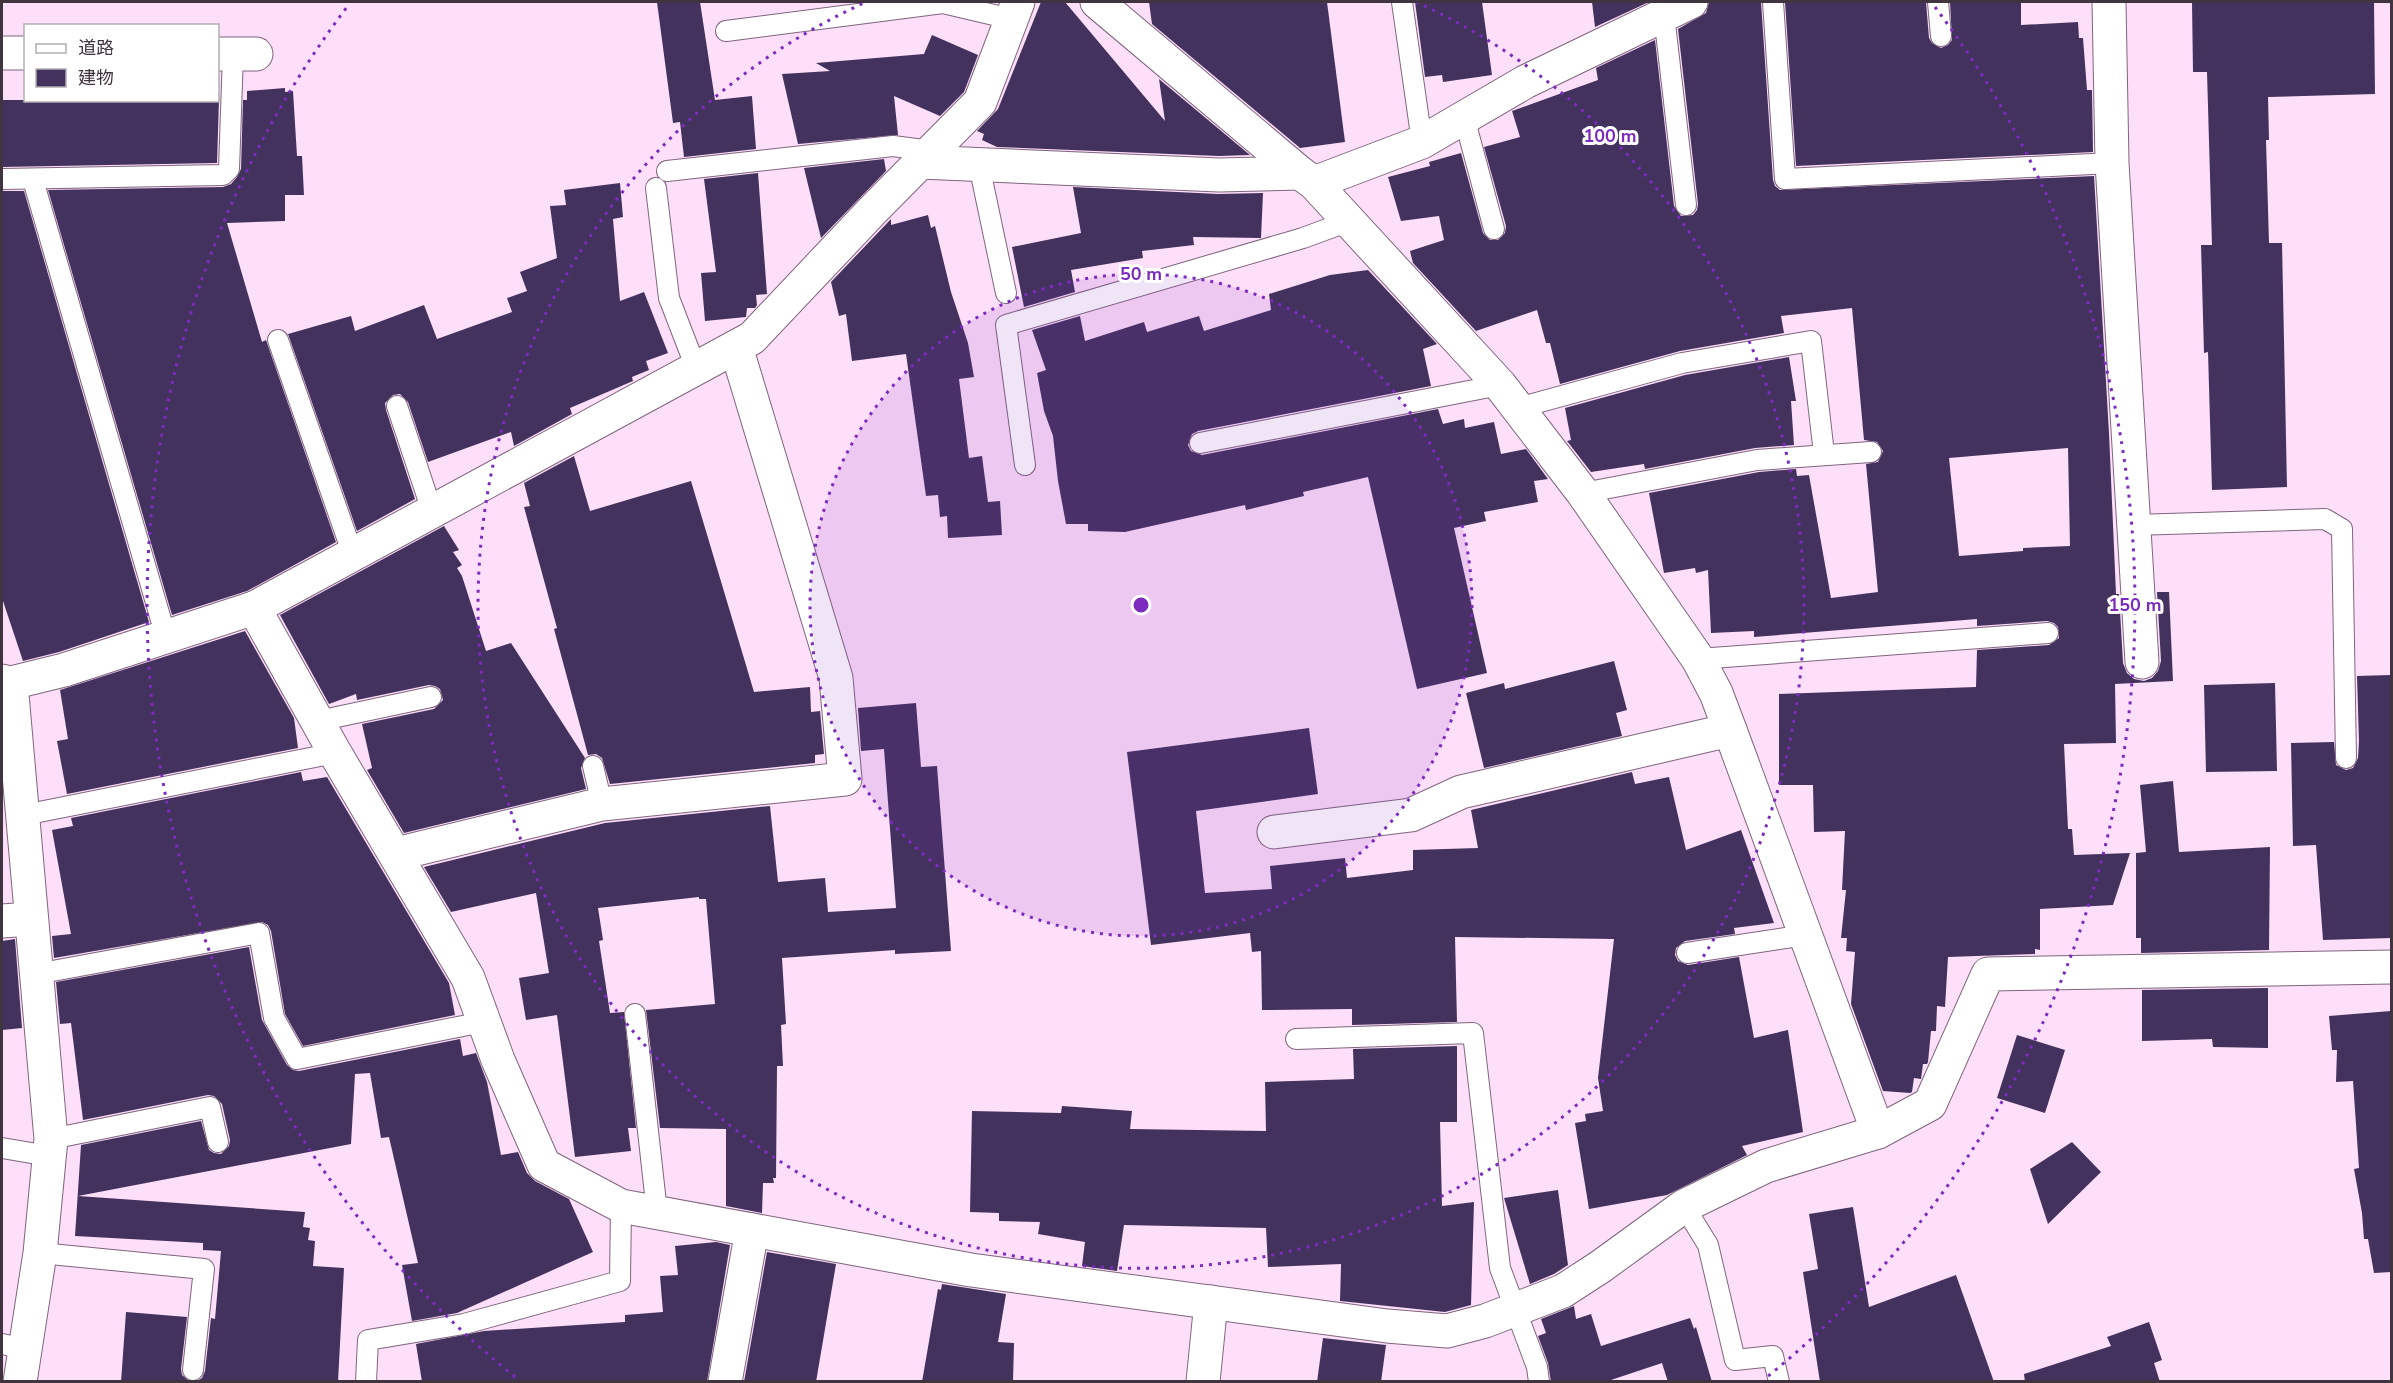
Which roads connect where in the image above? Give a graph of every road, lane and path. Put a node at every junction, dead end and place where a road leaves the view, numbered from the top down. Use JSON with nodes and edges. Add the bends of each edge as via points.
{"nodes":[{"id":1,"x":1097,"y":2,"type":"edge"},
{"id":2,"x":1402,"y":2,"type":"edge"},
{"id":3,"x":1773,"y":2,"type":"edge"},
{"id":4,"x":1938,"y":2,"type":"edge"},
{"id":5,"x":2109,"y":2,"type":"edge"},
{"id":6,"x":1677,"y":8,"type":"edge"},
{"id":7,"x":1015,"y":10,"type":"edge"},
{"id":8,"x":726,"y":31,"type":"dead end"},
{"id":9,"x":1941,"y":36,"type":"dead end"},
{"id":10,"x":2,"y":53,"type":"edge"},
{"id":11,"x":24,"y":53,"type":"edge"},
{"id":12,"x":236,"y":54,"type":"edge"},
{"id":13,"x":1464,"y":117,"type":"junction"},
{"id":14,"x":1422,"y":142,"type":"junction"},
{"id":15,"x":926,"y":156,"type":"junction"},
{"id":16,"x":2112,"y":163,"type":"junction"},
{"id":17,"x":979,"y":165,"type":"junction"},
{"id":18,"x":667,"y":171,"type":"dead end"},
{"id":19,"x":1307,"y":178,"type":"junction"},
{"id":20,"x":2,"y":179,"type":"edge"},
{"id":21,"x":33,"y":180,"type":"junction"},
{"id":22,"x":656,"y":188,"type":"dead end"},
{"id":23,"x":1686,"y":205,"type":"dead end"},
{"id":24,"x":1349,"y":221,"type":"junction"},
{"id":25,"x":1494,"y":229,"type":"dead end"},
{"id":26,"x":1006,"y":293,"type":"dead end"},
{"id":27,"x":278,"y":340,"type":"dead end"},
{"id":28,"x":736,"y":347,"type":"junction"},
{"id":29,"x":696,"y":368,"type":"junction"},
{"id":30,"x":1509,"y":397,"type":"junction"},
{"id":31,"x":397,"y":406,"type":"dead end"},
{"id":32,"x":1200,"y":443,"type":"dead end"},
{"id":33,"x":1871,"y":452,"type":"dead end"},
{"id":34,"x":1824,"y":454,"type":"junction"},
{"id":35,"x":1025,"y":465,"type":"dead end"},
{"id":36,"x":1583,"y":493,"type":"junction"},
{"id":37,"x":432,"y":511,"type":"junction"},
{"id":38,"x":2134,"y":525,"type":"junction"},
{"id":39,"x":353,"y":555,"type":"junction"},
{"id":40,"x":254,"y":608,"type":"junction"},
{"id":41,"x":2048,"y":633,"type":"dead end"},
{"id":42,"x":166,"y":637,"type":"junction"},
{"id":43,"x":1698,"y":659,"type":"junction"},
{"id":44,"x":2142,"y":662,"type":"dead end"},
{"id":45,"x":6,"y":682,"type":"edge"},
{"id":46,"x":431,"y":697,"type":"dead end"},
{"id":47,"x":318,"y":721,"type":"junction"},
{"id":48,"x":1730,"y":730,"type":"junction"},
{"id":49,"x":335,"y":753,"type":"junction"},
{"id":50,"x":2346,"y":758,"type":"dead end"},
{"id":51,"x":593,"y":766,"type":"dead end"},
{"id":52,"x":602,"y":804,"type":"junction"},
{"id":53,"x":24,"y":815,"type":"junction"},
{"id":54,"x":1274,"y":832,"type":"dead end"},
{"id":55,"x":396,"y":854,"type":"junction"},
{"id":56,"x":16,"y":920,"type":"edge"},
{"id":57,"x":1806,"y":935,"type":"junction"},
{"id":58,"x":1687,"y":953,"type":"dead end"},
{"id":59,"x":2391,"y":967,"type":"edge"},
{"id":60,"x":36,"y":974,"type":"junction"},
{"id":61,"x":634,"y":1014,"type":"dead end"},
{"id":62,"x":483,"y":1022,"type":"junction"},
{"id":63,"x":1296,"y":1040,"type":"dead end"},
{"id":64,"x":1878,"y":1132,"type":"junction"},
{"id":65,"x":218,"y":1142,"type":"dead end"},
{"id":66,"x":50,"y":1147,"type":"junction"},
{"id":67,"x":2,"y":1148,"type":"edge"},
{"id":68,"x":621,"y":1206,"type":"junction"},
{"id":69,"x":1684,"y":1206,"type":"junction"},
{"id":70,"x":657,"y":1212,"type":"junction"},
{"id":71,"x":752,"y":1230,"type":"junction"},
{"id":72,"x":40,"y":1253,"type":"junction"},
{"id":73,"x":1211,"y":1302,"type":"junction"},
{"id":74,"x":1516,"y":1308,"type":"junction"},
{"id":75,"x":13,"y":1346,"type":"edge"},
{"id":76,"x":193,"y":1370,"type":"dead end"},
{"id":77,"x":20,"y":1382,"type":"edge"},
{"id":78,"x":366,"y":1382,"type":"edge"},
{"id":79,"x":725,"y":1382,"type":"edge"},
{"id":80,"x":1203,"y":1382,"type":"edge"},
{"id":81,"x":1539,"y":1382,"type":"edge"},
{"id":82,"x":1779,"y":1382,"type":"edge"}],
"edges":[{"from":1,"to":19,"type":"street"},
{"from":2,"to":14,"type":"lane"},
{"from":3,"to":16,"type":"lane","via":[[1785,179]]},
{"from":4,"to":9,"type":"lane"},
{"from":5,"to":16,"type":"street"},
{"from":6,"to":13,"type":"street","via":[[1525,82]]},
{"from":6,"to":23,"type":"lane"},
{"from":7,"to":8,"type":"lane","via":[[943,3]]},
{"from":7,"to":15,"type":"street","via":[[980,102]]},
{"from":10,"to":11,"type":"street"},
{"from":12,"to":21,"type":"lane","via":[[229,170],[223,175]]},
{"from":13,"to":14,"type":"street"},
{"from":13,"to":25,"type":"lane"},
{"from":14,"to":19,"type":"street"},
{"from":15,"to":17,"type":"street"},
{"from":15,"to":18,"type":"lane","via":[[893,146]]},
{"from":15,"to":28,"type":"street","via":[[752,338]]},
{"from":16,"to":38,"type":"street"},
{"from":17,"to":19,"type":"street"},
{"from":17,"to":26,"type":"lane"},
{"from":19,"to":24,"type":"street"},
{"from":20,"to":21,"type":"lane"},
{"from":21,"to":42,"type":"lane"},
{"from":22,"to":29,"type":"lane","via":[[669,298]]},
{"from":24,"to":30,"type":"street"},
{"from":24,"to":35,"type":"lane","via":[[1006,325]]},
{"from":27,"to":39,"type":"lane"},
{"from":28,"to":29,"type":"street"},
{"from":28,"to":52,"type":"street","via":[[836,678],[845,779]]},
{"from":29,"to":37,"type":"street"},
{"from":30,"to":32,"type":"lane"},
{"from":30,"to":34,"type":"lane","via":[[1811,341]]},
{"from":30,"to":36,"type":"street"},
{"from":31,"to":37,"type":"lane"},
{"from":33,"to":34,"type":"lane"},
{"from":34,"to":36,"type":"lane","via":[[1757,460]]},
{"from":36,"to":43,"type":"street"},
{"from":37,"to":39,"type":"street"},
{"from":38,"to":44,"type":"street"},
{"from":38,"to":50,"type":"lane","via":[[2325,519],[2342,529]]},
{"from":39,"to":40,"type":"street"},
{"from":40,"to":42,"type":"street"},
{"from":40,"to":47,"type":"street"},
{"from":41,"to":43,"type":"lane"},
{"from":42,"to":45,"type":"street","via":[[64,670]]},
{"from":43,"to":48,"type":"street"},
{"from":45,"to":53,"type":"street"},
{"from":46,"to":47,"type":"lane"},
{"from":47,"to":49,"type":"street"},
{"from":48,"to":54,"type":"street","via":[[1461,792],[1411,815]]},
{"from":48,"to":57,"type":"street"},
{"from":49,"to":53,"type":"lane"},
{"from":49,"to":55,"type":"street"},
{"from":51,"to":52,"type":"lane"},
{"from":52,"to":55,"type":"street"},
{"from":53,"to":56,"type":"street"},
{"from":55,"to":62,"type":"street","via":[[468,978]]},
{"from":56,"to":60,"type":"street"},
{"from":57,"to":58,"type":"lane"},
{"from":57,"to":64,"type":"street"},
{"from":59,"to":64,"type":"street","via":[[1988,974],[1930,1104]]},
{"from":60,"to":62,"type":"lane","via":[[259,933],[274,1018],[297,1059]]},
{"from":60,"to":66,"type":"street"},
{"from":61,"to":70,"type":"lane"},
{"from":62,"to":68,"type":"street","via":[[544,1165]]},
{"from":63,"to":74,"type":"lane","via":[[1473,1033],[1500,1268]]},
{"from":64,"to":69,"type":"street","via":[[1766,1166]]},
{"from":65,"to":66,"type":"lane","via":[[210,1107]]},
{"from":66,"to":67,"type":"lane"},
{"from":66,"to":72,"type":"street"},
{"from":68,"to":70,"type":"street"},
{"from":68,"to":78,"type":"lane","via":[[620,1281],[464,1324],[368,1341]]},
{"from":69,"to":74,"type":"street","via":[[1563,1291]]},
{"from":69,"to":82,"type":"lane","via":[[1708,1245],[1735,1360],[1773,1356]]},
{"from":70,"to":71,"type":"street"},
{"from":71,"to":73,"type":"street","via":[[971,1270]]},
{"from":71,"to":79,"type":"street"},
{"from":72,"to":75,"type":"street"},
{"from":72,"to":76,"type":"lane","via":[[204,1269]]},
{"from":73,"to":74,"type":"street","via":[[1447,1331]]},
{"from":73,"to":80,"type":"street"},
{"from":74,"to":81,"type":"lane"},
{"from":75,"to":77,"type":"street"}]}
